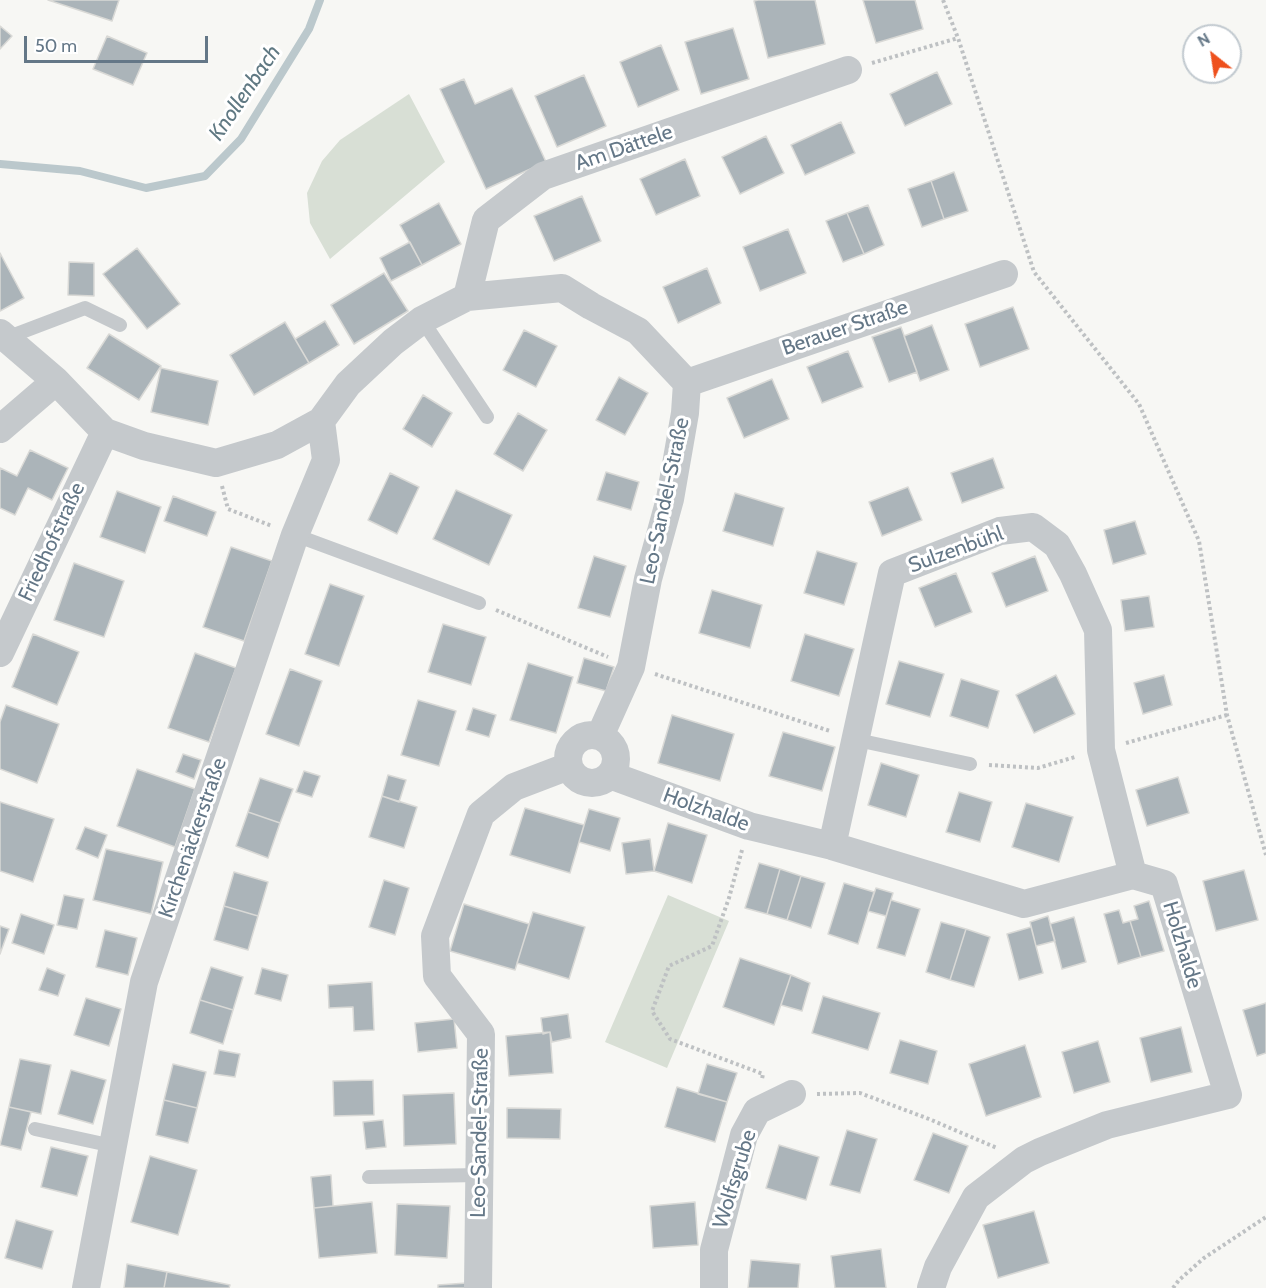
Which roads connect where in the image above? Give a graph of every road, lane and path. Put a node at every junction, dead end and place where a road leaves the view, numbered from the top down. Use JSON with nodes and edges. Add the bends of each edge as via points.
{"nodes":[{"id":1,"x":943,"y":0,"type":"edge"},
{"id":2,"x":958,"y":38,"type":"junction"},
{"id":3,"x":848,"y":70,"type":"joint"},
{"id":4,"x":1004,"y":274,"type":"dead end"},
{"id":5,"x":467,"y":297,"type":"junction"},
{"id":6,"x":422,"y":320,"type":"junction"},
{"id":7,"x":120,"y":325,"type":"dead end"},
{"id":8,"x":3,"y":336,"type":"edge"},
{"id":9,"x":56,"y":381,"type":"junction"},
{"id":10,"x":687,"y":383,"type":"junction"},
{"id":11,"x":487,"y":417,"type":"dead end"},
{"id":12,"x":321,"y":421,"type":"junction"},
{"id":13,"x":0,"y":429,"type":"edge"},
{"id":14,"x":105,"y":432,"type":"junction"},
{"id":15,"x":216,"y":463,"type":"junction"},
{"id":16,"x":295,"y":536,"type":"junction"},
{"id":17,"x":479,"y":603,"type":"joint"},
{"id":18,"x":0,"y":653,"type":"edge"},
{"id":19,"x":631,"y":667,"type":"junction"},
{"id":20,"x":600,"y":736,"type":"junction"},
{"id":21,"x":856,"y":740,"type":"junction"},
{"id":22,"x":970,"y":764,"type":"dead end"},
{"id":23,"x":569,"y":766,"type":"junction"},
{"id":24,"x":610,"y":775,"type":"junction"},
{"id":25,"x":749,"y":826,"type":"junction"},
{"id":26,"x":832,"y":846,"type":"junction"},
{"id":27,"x":1266,"y":855,"type":"edge"},
{"id":28,"x":1133,"y":875,"type":"junction"},
{"id":29,"x":792,"y":1094,"type":"joint"},
{"id":30,"x":757,"y":1111,"type":"junction"},
{"id":31,"x":35,"y":1129,"type":"dead end"},
{"id":32,"x":113,"y":1146,"type":"junction"},
{"id":33,"x":1024,"y":1160,"type":"junction"},
{"id":34,"x":479,"y":1175,"type":"junction"},
{"id":35,"x":369,"y":1177,"type":"dead end"},
{"id":36,"x":1266,"y":1217,"type":"edge"},
{"id":37,"x":86,"y":1288,"type":"edge"},
{"id":38,"x":478,"y":1288,"type":"edge"},
{"id":39,"x":714,"y":1288,"type":"edge"},
{"id":40,"x":932,"y":1288,"type":"edge"},
{"id":41,"x":1173,"y":1288,"type":"edge"}],
"edges":[{"from":1,"to":2,"type":"path"},
{"from":2,"to":3,"type":"path"},
{"from":2,"to":27,"type":"path","via":[[1034,272],[1139,404],[1198,541],[1227,715]]},
{"from":3,"to":5,"type":"street","name":"Am Dättele","via":[[543,176],[486,220]]},
{"from":4,"to":10,"type":"street","name":"Berauer Straße"},
{"from":5,"to":6,"type":"street"},
{"from":5,"to":10,"type":"street","via":[[562,288],[638,331]]},
{"from":6,"to":11,"type":"lane"},
{"from":6,"to":12,"type":"street","via":[[348,384]]},
{"from":7,"to":8,"type":"lane","via":[[86,308]]},
{"from":8,"to":9,"type":"street"},
{"from":9,"to":13,"type":"street"},
{"from":9,"to":14,"type":"street"},
{"from":10,"to":19,"type":"street","name":"Leo-Sandel-Straße","via":[[670,499],[648,579]]},
{"from":12,"to":15,"type":"street","via":[[276,445]]},
{"from":12,"to":16,"type":"street","name":"Kirchenäckerstraße","via":[[326,460]]},
{"from":14,"to":15,"type":"street"},
{"from":14,"to":18,"type":"street","name":"Friedhofstraße"},
{"from":15,"to":16,"type":"path","via":[[228,509]]},
{"from":16,"to":17,"type":"lane"},
{"from":16,"to":32,"type":"street","name":"Kirchenäckerstraße","via":[[144,982]]},
{"from":17,"to":19,"type":"path"},
{"from":19,"to":20,"type":"street","name":"Leo-Sandel-Straße"},
{"from":19,"to":21,"type":"path"},
{"from":20,"to":23,"type":"street","via":[[587,735],[576,741],[568,754]]},
{"from":20,"to":24,"type":"street","via":[[615,751],[616,764]]},
{"from":21,"to":22,"type":"lane"},
{"from":21,"to":26,"type":"street","name":"Sulzenbühl"},
{"from":21,"to":28,"type":"street","name":"Sulzenbühl","via":[[892,573],[1000,531],[1033,527],[1057,545],[1098,630],[1101,750]]},
{"from":23,"to":24,"type":"street","via":[[579,779],[588,783],[600,782]]},
{"from":23,"to":34,"type":"street","name":"Leo-Sandel-Straße","via":[[514,787],[481,814],[435,936],[437,975],[481,1034]]},
{"from":24,"to":25,"type":"street","name":"Holzhalde"},
{"from":25,"to":26,"type":"street","name":"Holzhalde"},
{"from":25,"to":30,"type":"path","via":[[712,946],[669,966],[652,1011],[670,1039],[763,1074]]},
{"from":26,"to":28,"type":"street","name":"Holzhalde","via":[[1024,904]]},
{"from":28,"to":33,"type":"street","name":"Holzhalde","via":[[1164,884],[1228,1095],[1107,1125]]},
{"from":29,"to":30,"type":"street","name":"Wolfsgrube"},
{"from":29,"to":33,"type":"path","via":[[860,1093]]},
{"from":30,"to":39,"type":"street","name":"Wolfsgrube","via":[[744,1135],[714,1250]]},
{"from":31,"to":32,"type":"lane"},
{"from":32,"to":37,"type":"street","name":"Kirchenäckerstraße"},
{"from":33,"to":40,"type":"street","name":"Holzhalde","via":[[976,1197],[938,1267]]},
{"from":34,"to":35,"type":"lane"},
{"from":34,"to":38,"type":"street","name":"Leo-Sandel-Straße"},
{"from":36,"to":41,"type":"path","via":[[1204,1258]]}]}
